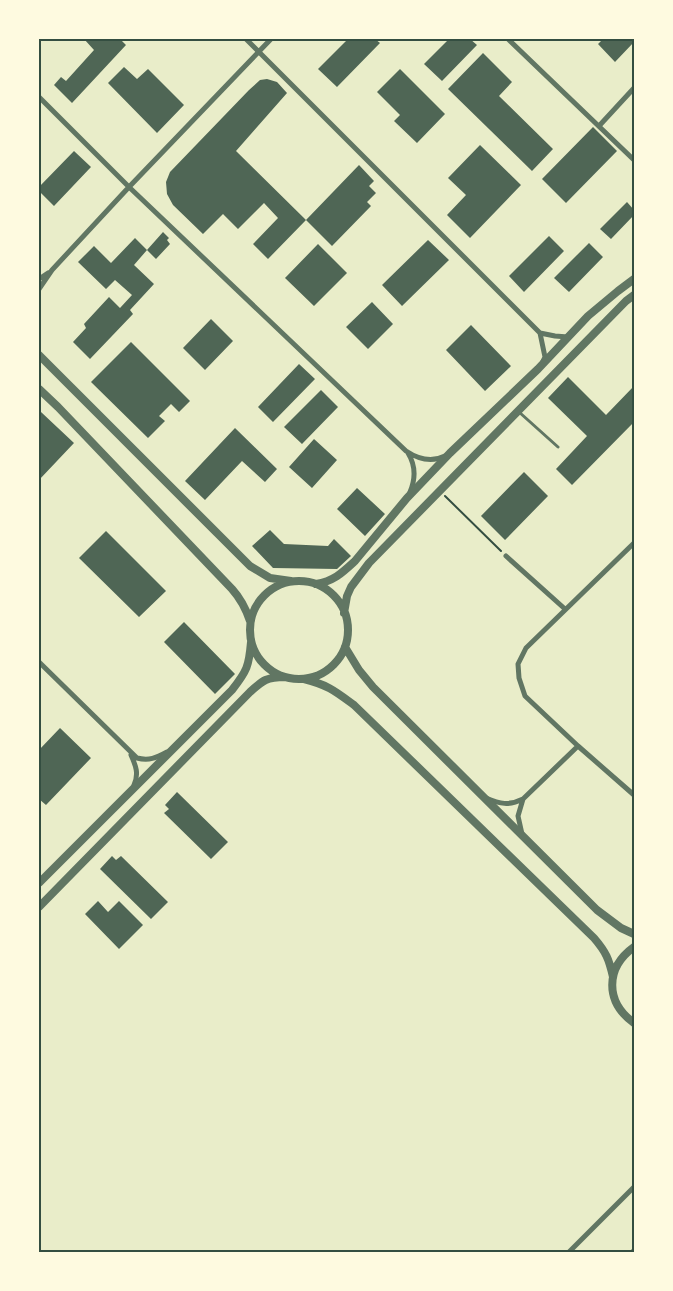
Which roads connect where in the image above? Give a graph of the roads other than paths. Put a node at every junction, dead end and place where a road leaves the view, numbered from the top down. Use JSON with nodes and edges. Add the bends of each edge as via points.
{"nodes":[{"id":1,"x":246,"y":39,"type":"edge"},
{"id":2,"x":271,"y":39,"type":"edge"},
{"id":3,"x":508,"y":39,"type":"edge"},
{"id":4,"x":259,"y":52,"type":"junction"},
{"id":5,"x":634,"y":88,"type":"edge"},
{"id":6,"x":39,"y":97,"type":"edge"},
{"id":7,"x":599,"y":126,"type":"junction"},
{"id":8,"x":634,"y":160,"type":"edge"},
{"id":9,"x":129,"y":187,"type":"junction"},
{"id":10,"x":52,"y":270,"type":"junction"},
{"id":11,"x":39,"y":279,"type":"edge"},
{"id":12,"x":634,"y":279,"type":"edge"},
{"id":13,"x":39,"y":289,"type":"edge"},
{"id":14,"x":634,"y":295,"type":"edge"},
{"id":15,"x":588,"y":316,"type":"junction"},
{"id":16,"x":540,"y":333,"type":"junction"},
{"id":17,"x":39,"y":355,"type":"edge"},
{"id":18,"x":538,"y":369,"type":"junction"},
{"id":19,"x":39,"y":389,"type":"edge"},
{"id":20,"x":518,"y":411,"type":"junction"},
{"id":21,"x":558,"y":447,"type":"dead end"},
{"id":22,"x":406,"y":450,"type":"junction"},
{"id":23,"x":450,"y":453,"type":"junction"},
{"id":24,"x":407,"y":498,"type":"junction"},
{"id":25,"x":634,"y":543,"type":"edge"},
{"id":26,"x":506,"y":556,"type":"road end"},
{"id":27,"x":291,"y":581,"type":"junction"},
{"id":28,"x":316,"y":584,"type":"junction"},
{"id":29,"x":565,"y":609,"type":"junction"},
{"id":30,"x":344,"y":612,"type":"junction"},
{"id":31,"x":250,"y":621,"type":"junction"},
{"id":32,"x":251,"y":642,"type":"junction"},
{"id":33,"x":345,"y":647,"type":"junction"},
{"id":34,"x":39,"y":662,"type":"edge"},
{"id":35,"x":285,"y":677,"type":"junction"},
{"id":36,"x":304,"y":679,"type":"junction"},
{"id":37,"x":578,"y":746,"type":"junction"},
{"id":38,"x":170,"y":750,"type":"junction"},
{"id":39,"x":130,"y":752,"type":"junction"},
{"id":40,"x":134,"y":788,"type":"junction"},
{"id":41,"x":634,"y":795,"type":"edge"},
{"id":42,"x":482,"y":796,"type":"junction"},
{"id":43,"x":523,"y":799,"type":"junction"},
{"id":44,"x":523,"y":836,"type":"junction"},
{"id":45,"x":39,"y":883,"type":"edge"},
{"id":46,"x":39,"y":908,"type":"edge"},
{"id":47,"x":634,"y":934,"type":"edge"},
{"id":48,"x":634,"y":947,"type":"edge"},
{"id":49,"x":613,"y":977,"type":"junction"},
{"id":50,"x":634,"y":1023,"type":"edge"},
{"id":51,"x":634,"y":1187,"type":"edge"},
{"id":52,"x":634,"y":1249,"type":"edge"},
{"id":53,"x":569,"y":1252,"type":"edge"},
{"id":54,"x":631,"y":1252,"type":"edge"}],
"edges":[{"from":1,"to":4,"type":"street"},
{"from":2,"to":4,"type":"street"},
{"from":3,"to":7,"type":"street"},
{"from":4,"to":9,"type":"street"},
{"from":4,"to":16,"type":"street"},
{"from":5,"to":7,"type":"street"},
{"from":6,"to":9,"type":"street"},
{"from":7,"to":8,"type":"street"},
{"from":9,"to":10,"type":"street"},
{"from":9,"to":22,"type":"street"},
{"from":10,"to":11,"type":"street"},
{"from":10,"to":13,"type":"street"},
{"from":12,"to":15,"type":"street"},
{"from":14,"to":20,"type":"street"},
{"from":15,"to":16,"type":"street","via":[[568,337]]},
{"from":15,"to":18,"type":"street"},
{"from":16,"to":18,"type":"street","via":[[545,357]]},
{"from":17,"to":27,"type":"street","via":[[250,566],[270,578]]},
{"from":18,"to":23,"type":"street"},
{"from":19,"to":31,"type":"street","via":[[232,589],[240,598]]},
{"from":20,"to":21,"type":"lane"},
{"from":20,"to":30,"type":"street","via":[[368,563],[349,591]]},
{"from":22,"to":23,"type":"street","via":[[429,460]]},
{"from":22,"to":24,"type":"street","via":[[415,475]]},
{"from":23,"to":24,"type":"street"},
{"from":24,"to":28,"type":"street","via":[[355,561],[340,575]]},
{"from":25,"to":29,"type":"street"},
{"from":26,"to":29,"type":"street"},
{"from":27,"to":28,"type":"street"},
{"from":27,"to":31,"type":"street","via":[[279,585],[260,599]]},
{"from":28,"to":30,"type":"street","via":[[338,600]]},
{"from":29,"to":37,"type":"street","via":[[526,648],[518,664],[519,678],[525,696]]},
{"from":30,"to":33,"type":"street","via":[[347,624]]},
{"from":31,"to":32,"type":"street"},
{"from":32,"to":35,"type":"street","via":[[264,664]]},
{"from":32,"to":38,"type":"street","via":[[246,670],[232,690]]},
{"from":33,"to":36,"type":"street","via":[[329,669]]},
{"from":33,"to":42,"type":"street","via":[[373,687]]},
{"from":34,"to":39,"type":"street"},
{"from":35,"to":36,"type":"street"},
{"from":35,"to":46,"type":"street","via":[[265,680],[250,692]]},
{"from":36,"to":49,"type":"street","via":[[327,686],[354,706],[594,938],[606,952]]},
{"from":37,"to":41,"type":"street"},
{"from":37,"to":43,"type":"street"},
{"from":38,"to":39,"type":"street","via":[[143,760]]},
{"from":38,"to":40,"type":"street"},
{"from":39,"to":40,"type":"street","via":[[137,771]]},
{"from":40,"to":45,"type":"street"},
{"from":42,"to":43,"type":"street","via":[[506,804]]},
{"from":42,"to":44,"type":"street"},
{"from":43,"to":44,"type":"street","via":[[518,816]]},
{"from":44,"to":47,"type":"street","via":[[597,910]]},
{"from":48,"to":49,"type":"street","via":[[621,958]]},
{"from":49,"to":50,"type":"street","via":[[616,1003]]},
{"from":51,"to":53,"type":"street"},
{"from":52,"to":54,"type":"lane"}]}
